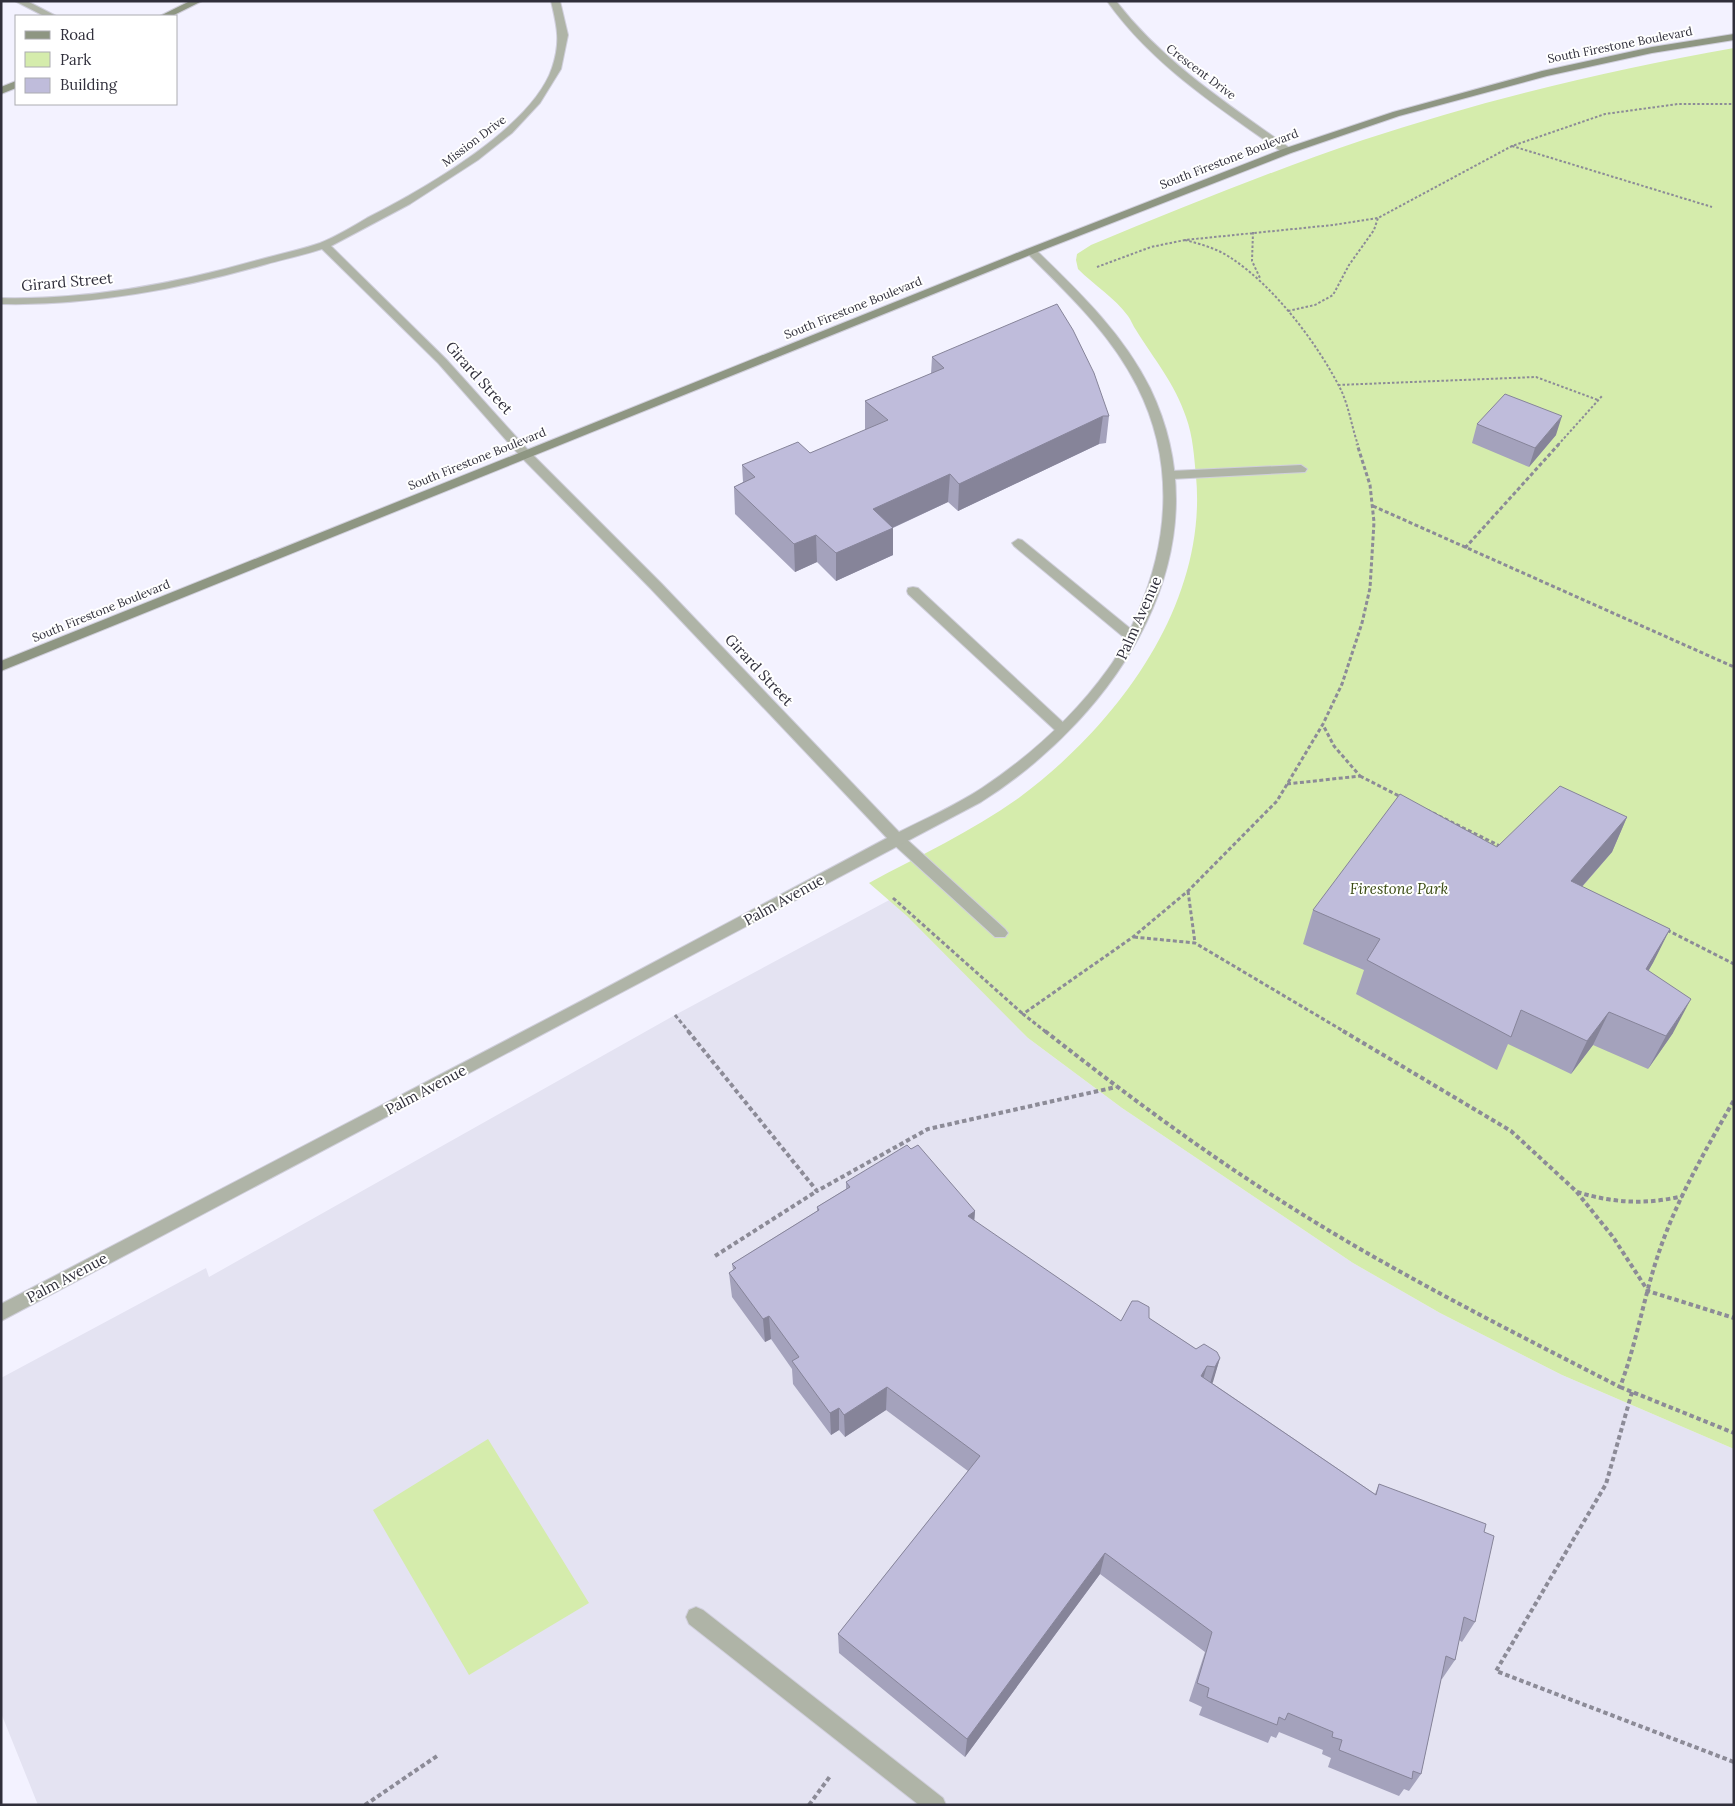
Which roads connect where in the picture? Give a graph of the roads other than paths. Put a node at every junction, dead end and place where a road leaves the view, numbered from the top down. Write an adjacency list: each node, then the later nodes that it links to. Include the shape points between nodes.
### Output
1 (19, 1): 5 (street)
2 (198, 1): 6 (street)
3 (555, 1): 11 (street, Mission Drive, via 562,15 564,39 556,68 538,100 516,126 469,164 424,192)
4 (1111, 1): 10 (street, Crescent Drive, via 1125,22 1167,63)
5 (49, 15)
6 (167, 15)
7 (1734, 37): 10 (street, South Firestone Boulevard, via 1652,50 1545,73 1404,112)
8 (15, 84): 9 (street)
9 (1, 91)
10 (1287, 151): 12 (street, South Firestone Boulevard)
11 (324, 244): 13 (street, Girard Street, via 157,288 72,301); 14 (street, Girard Street, via 442,361)
12 (1031, 251): 14 (street, South Firestone Boulevard); 16 (street, Palm Avenue, via 1096,315 1125,354 1152,403 1162,431)
13 (1, 302)
14 (525, 454): 20 (street, South Firestone Boulevard); 22 (street, Girard Street)
15 (1301, 469): 16 (street)
16 (1171, 475): 19 (street, Palm Avenue, via 1170,520 1160,570)
17 (1018, 543): 19 (street)
18 (913, 591): 21 (street)
19 (1132, 638): 21 (street, Palm Avenue, via 1098,692)
20 (1, 666)
21 (1062, 729): 22 (street, Palm Avenue, via 996,785 962,807)
22 (897, 839): 23 (street, Girard Street); 24 (street, Palm Avenue)
23 (1000, 933)
24 (1, 1313)
25 (696, 1617): 26 (street)
26 (936, 1805)

